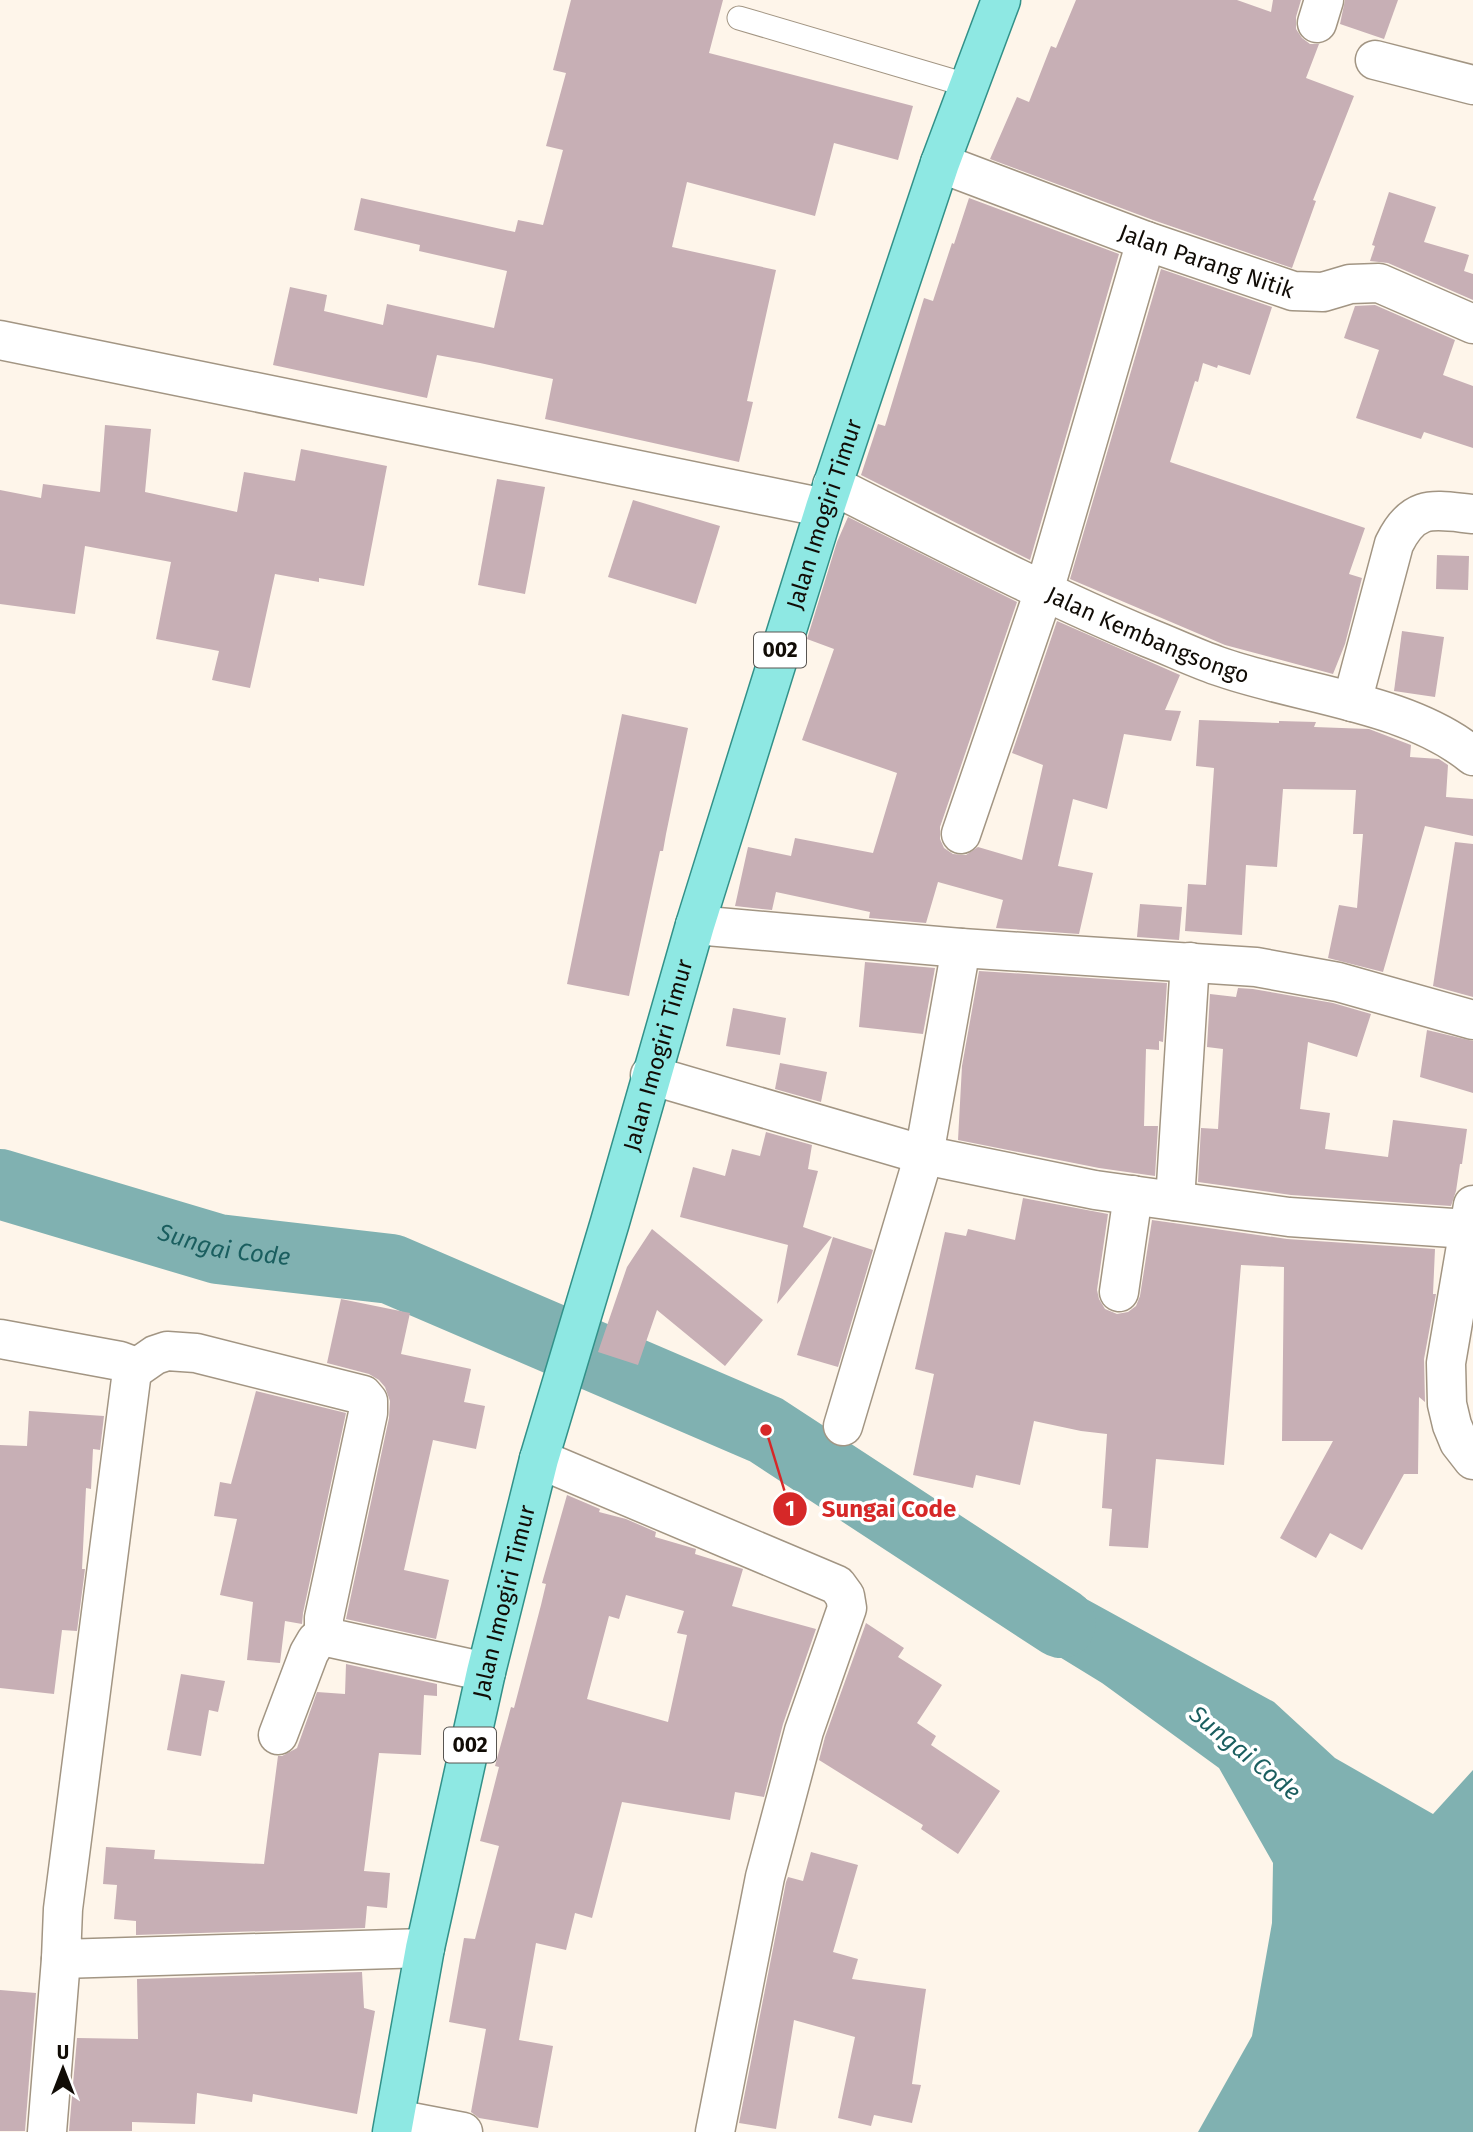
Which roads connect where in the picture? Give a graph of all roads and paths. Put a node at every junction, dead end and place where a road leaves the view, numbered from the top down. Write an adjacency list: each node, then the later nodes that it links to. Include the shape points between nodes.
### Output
1 (1001, 0): 5 (main road, Jalan Imogiri Timur / 002)
2 (739, 18): 5 (lane)
3 (1375, 60): 4 (street)
4 (1473, 85)
5 (970, 86): 6 (main road, Jalan Imogiri Timur / 002)
6 (940, 163): 7 (street, Jalan Parang Nitik); 10 (main road, Jalan Imogiri Timur / 002)
7 (1146, 241): 8 (street, Jalan Parang Nitik, via 1293,291 1323,292 1350,284 1379,283); 12 (street)
8 (1473, 324)
9 (0, 340): 10 (street, Jalan Kembangsongo)
10 (829, 497): 12 (street, Jalan Kembangsongo); 16 (main road, Jalan Imogiri Timur / 002)
11 (1473, 514): 13 (street, via 1427,511 1402,526)
12 (1044, 591): 13 (street, Jalan Kembangsongo, via 1219,667); 15 (street)
13 (1352, 702): 14 (street, Jalan Kembangsongo)
14 (1469, 746)
15 (961, 834)
16 (695, 925): 17 (street); 20 (main road, Jalan Imogiri Timur / 002)
17 (961, 948): 18 (street); 21 (street)
18 (1190, 962): 19 (street, via 1256,967 1338,982); 23 (street)
19 (1473, 1020)
20 (650, 1075): 21 (street); 29 (main road, Jalan Imogiri Timur / 002)
21 (924, 1154): 22 (street); 28 (street)
22 (1133, 1195): 23 (street); 25 (street)
23 (1175, 1201): 24 (street, via 1289,1217)
24 (1470, 1217): 30 (street, via 1446,1363 1452,1425)
25 (1119, 1292)
26 (0, 1339): 27 (street, via 120,1361)
27 (131, 1371): 31 (street, via 167,1351 196,1353 354,1391 368,1401); 35 (street, via 63,1909)
28 (843, 1426)
29 (539, 1459): 32 (main road, Jalan Imogiri Timur / 002); 39 (street, via 837,1585 845,1596 847,1608 804,1731 765,1877)
30 (1473, 1460)
31 (324, 1635): 32 (street); 33 (street, via 309,1653)
32 (486, 1672): 34 (main road, Jalan Imogiri Timur / 002)
33 (278, 1735)
34 (425, 1948): 35 (street); 36 (main road, Jalan Imogiri Timur / 002)
35 (61, 1959): 37 (street)
36 (393, 2125): 38 (street)
37 (47, 2132)
38 (463, 2132)
39 (715, 2132)

